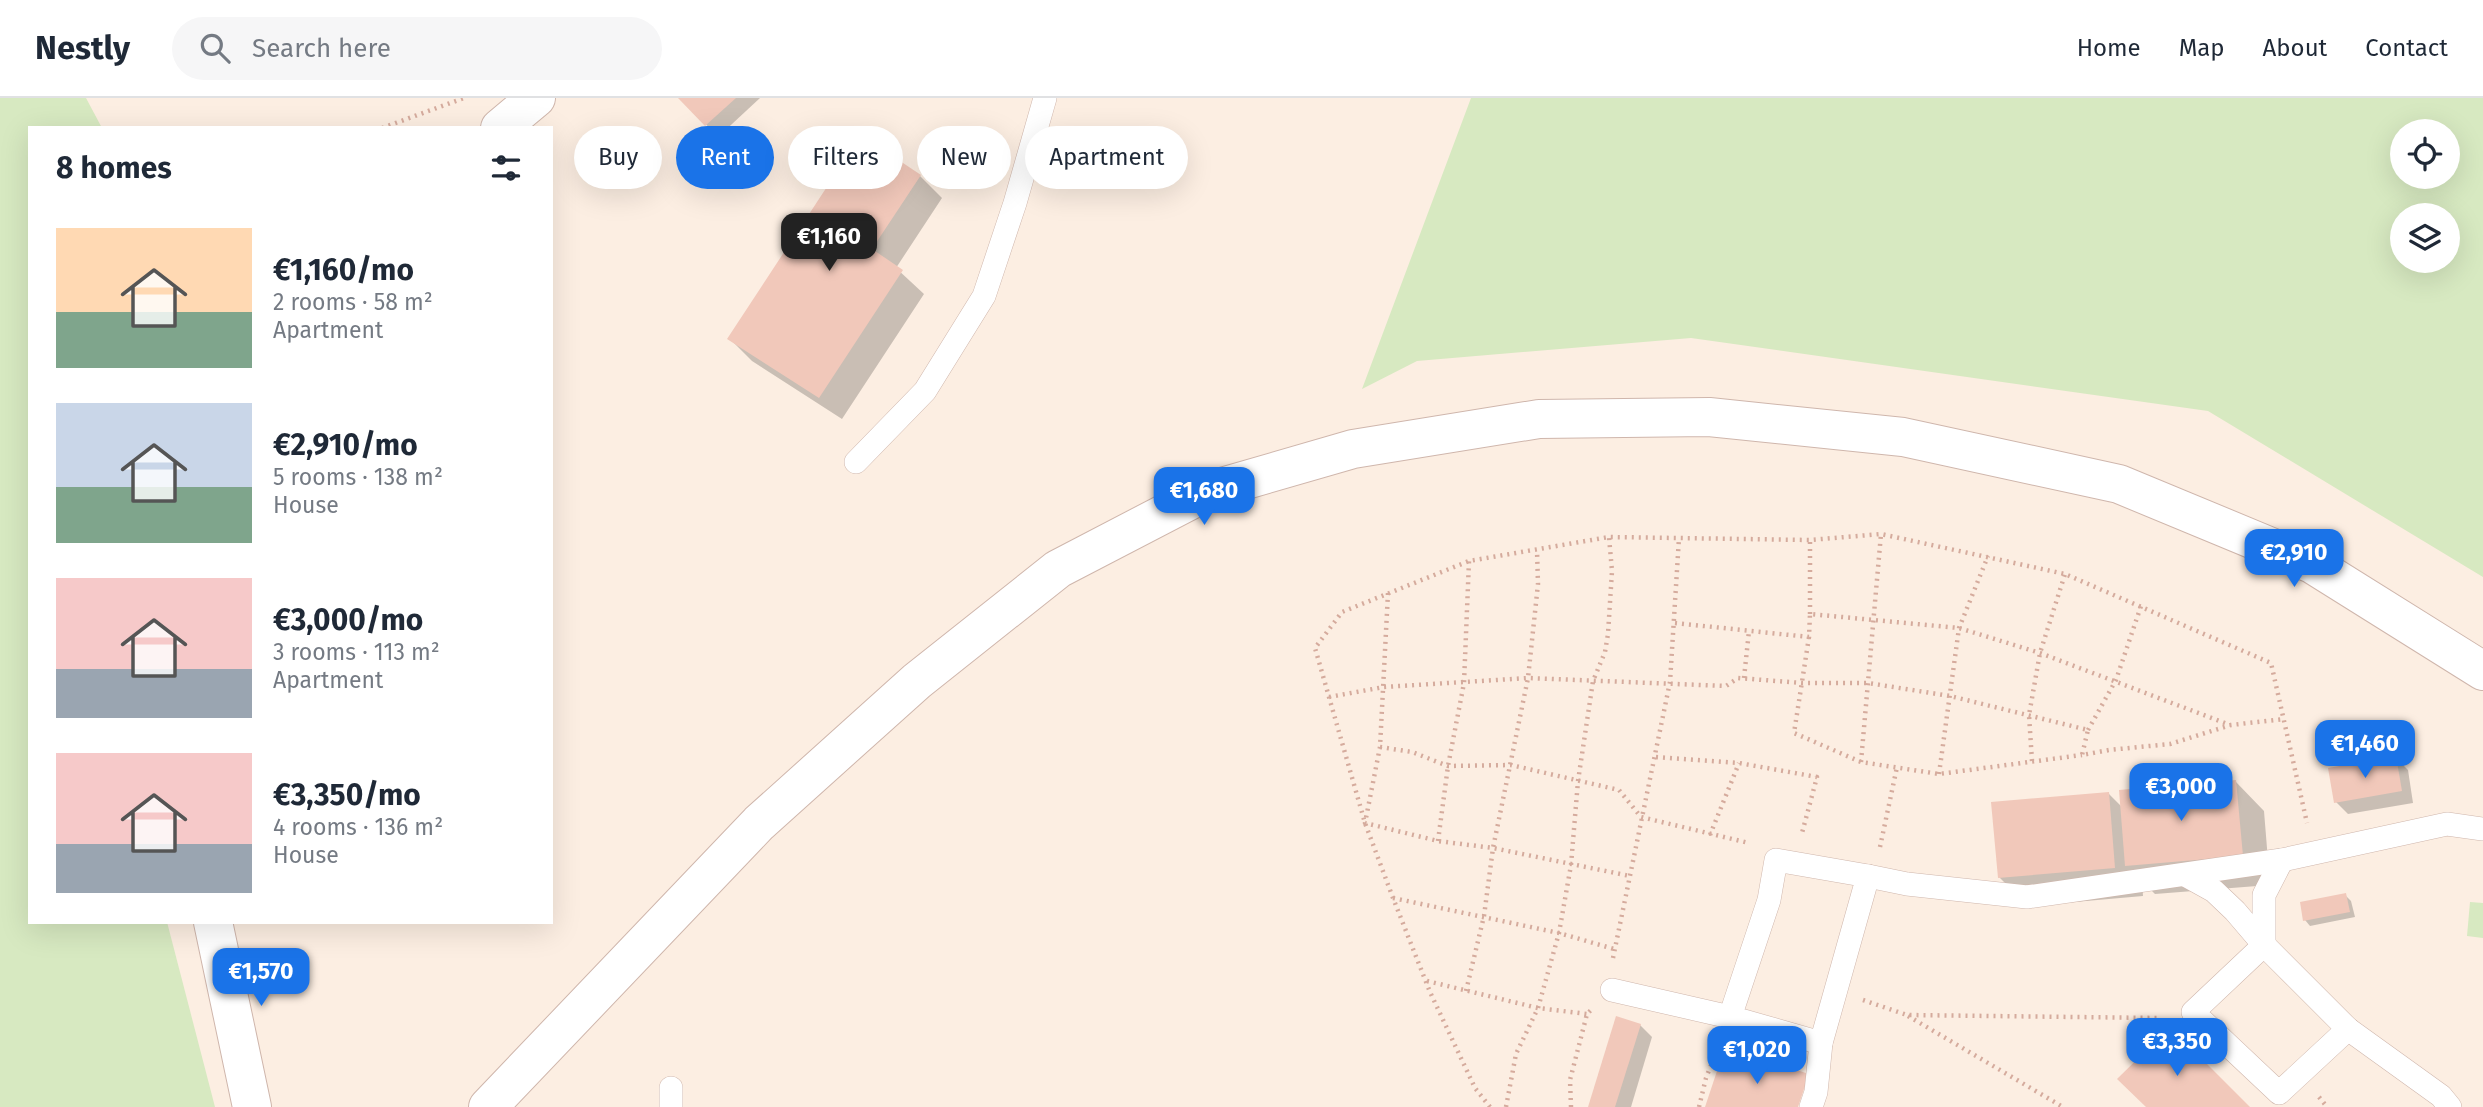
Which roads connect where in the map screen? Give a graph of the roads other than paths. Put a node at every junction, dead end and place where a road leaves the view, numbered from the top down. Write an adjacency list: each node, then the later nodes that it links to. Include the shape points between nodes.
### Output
1 (536, 98): 3 (street)
2 (1045, 98): 4 (lane, via 984,296 925,391)
3 (502, 126)
4 (856, 462)
5 (2483, 671): 17 (street, via 2312,564 2119,484 1902,437 1709,417 1539,419 1353,449 1208,491 1058,569 917,681 759,823)
6 (2483, 829): 7 (lane, via 2447,824)
7 (2282, 860): 9 (lane); 11 (lane, via 2264,895)
8 (1868, 876): 9 (lane, via 2027,897); 13 (lane, via 1776,860 1769,900); 15 (lane)
9 (2187, 876): 11 (lane, via 2214,891)
10 (213, 924): 16 (street)
11 (2264, 945): 14 (lane); 14 (lane, via 2193,1012 2279,1093)
12 (1612, 990): 13 (lane)
13 (1730, 1017): 15 (lane)
14 (2348, 1029): 19 (lane)
15 (1821, 1043): 18 (lane)
16 (252, 1107)
17 (488, 1107)
18 (1811, 1107)
19 (2450, 1107)

